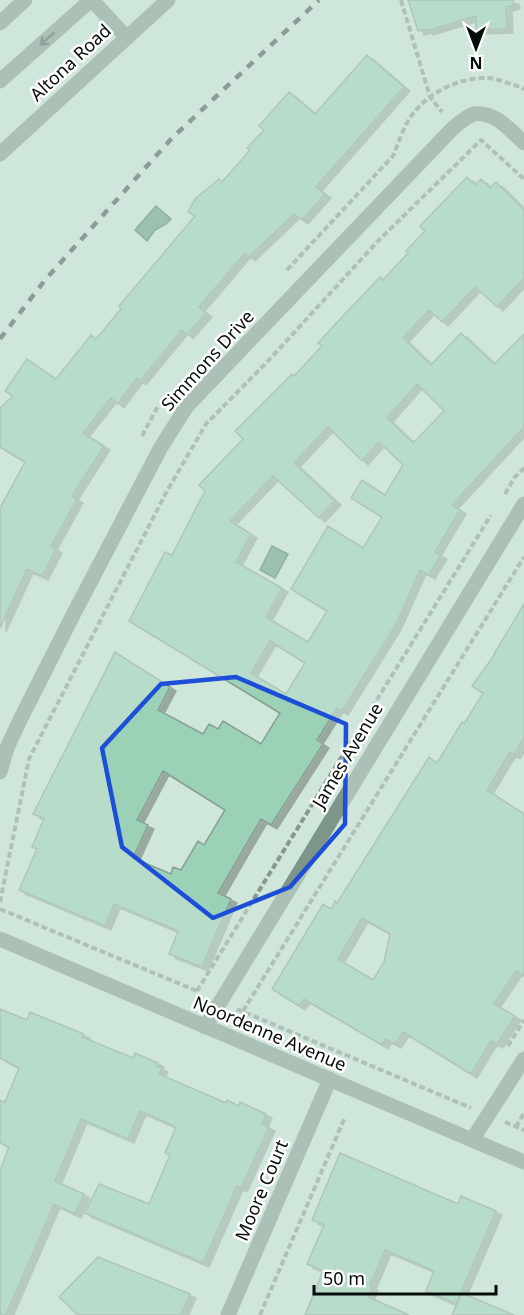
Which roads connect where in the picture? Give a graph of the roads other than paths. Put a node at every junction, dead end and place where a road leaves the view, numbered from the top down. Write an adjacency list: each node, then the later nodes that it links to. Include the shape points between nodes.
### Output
1 (25, 0): 4 (street)
2 (91, 0): 5 (street); 6 (street, one-way to 6)
3 (168, 0): 5 (street, Altona Road)
4 (0, 23)
5 (126, 37): 8 (street, Altona Road)
6 (0, 81)
7 (524, 143): 10 (street, Simmons Drive, via 489,115 472,114 453,128 188,406 176,421 25,710)
8 (0, 154)
9 (524, 504): 12 (street, James Avenue)
10 (0, 772)
11 (0, 939): 12 (street, Noordenne Avenue)
12 (205, 1027): 14 (street, Noordenne Avenue)
13 (524, 1059): 15 (street)
14 (330, 1079): 15 (street, Noordenne Avenue); 17 (street, Moore Court)
15 (472, 1140): 16 (street, Noordenne Avenue)
16 (524, 1162)
17 (228, 1315)

